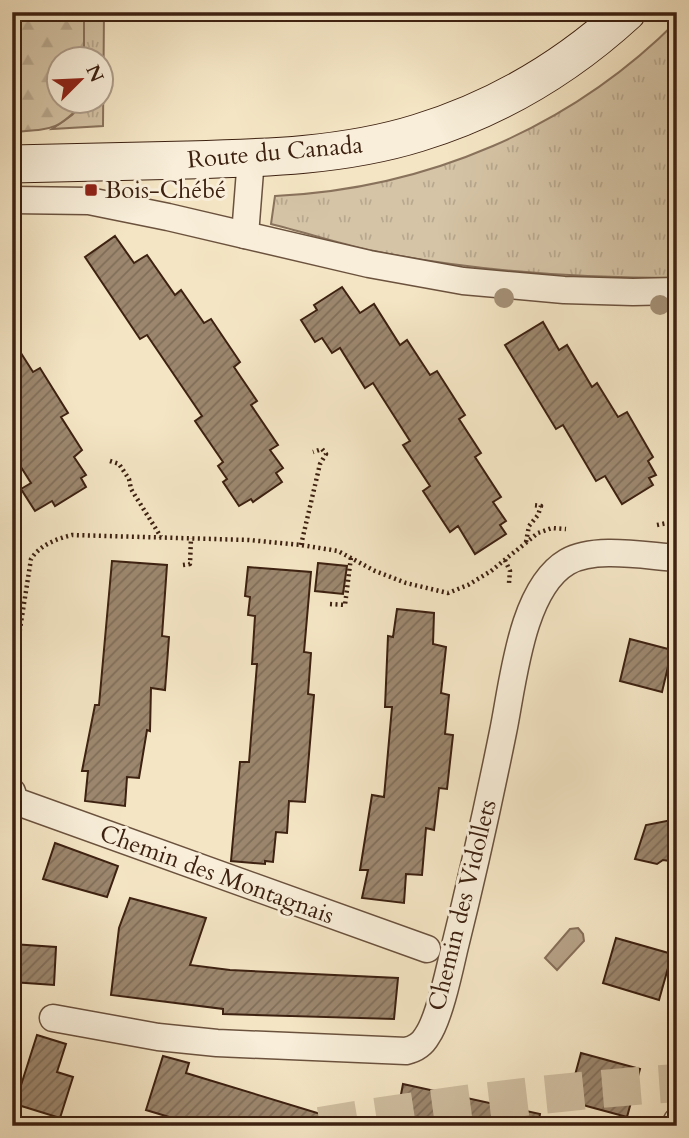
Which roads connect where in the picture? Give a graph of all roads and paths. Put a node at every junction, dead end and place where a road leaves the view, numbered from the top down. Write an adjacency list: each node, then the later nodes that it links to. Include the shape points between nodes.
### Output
1 (627, 12): 2 (street, Route du Canada, via 541,78 448,124 374,144)
2 (251, 158): 3 (street, Route du Canada); 5 (street)
3 (12, 164)
4 (12, 200): 5 (street, via 89,201)
5 (245, 235): 6 (street, via 463,281 633,292)
6 (677, 290)
7 (313, 452): 16 (path, via 322,449 326,454)
8 (110, 461): 13 (path, via 120,464)
9 (533, 505): 15 (path, via 541,506 528,526)
10 (677, 521): 11 (path)
11 (650, 526)
12 (568, 529): 15 (path, via 545,530)
13 (162, 537): 14 (path); 21 (path, via 72,535 35,552)
14 (191, 538): 16 (path); 19 (path, via 190,564)
15 (525, 543): 17 (path, via 479,578 448,593 406,583)
16 (301, 545): 17 (path)
17 (351, 557): 20 (path, via 345,605)
18 (677, 558): 24 (street, Chemin des Vidollets, via 586,555 565,563 538,596 522,642 478,855 445,986 429,1034 415,1049 217,1043)
19 (183, 565)
20 (330, 604)
21 (12, 680)
22 (12, 792): 23 (street, Chemin des Montagnais, via 15,801)
23 (427, 949)
24 (53, 1018)

